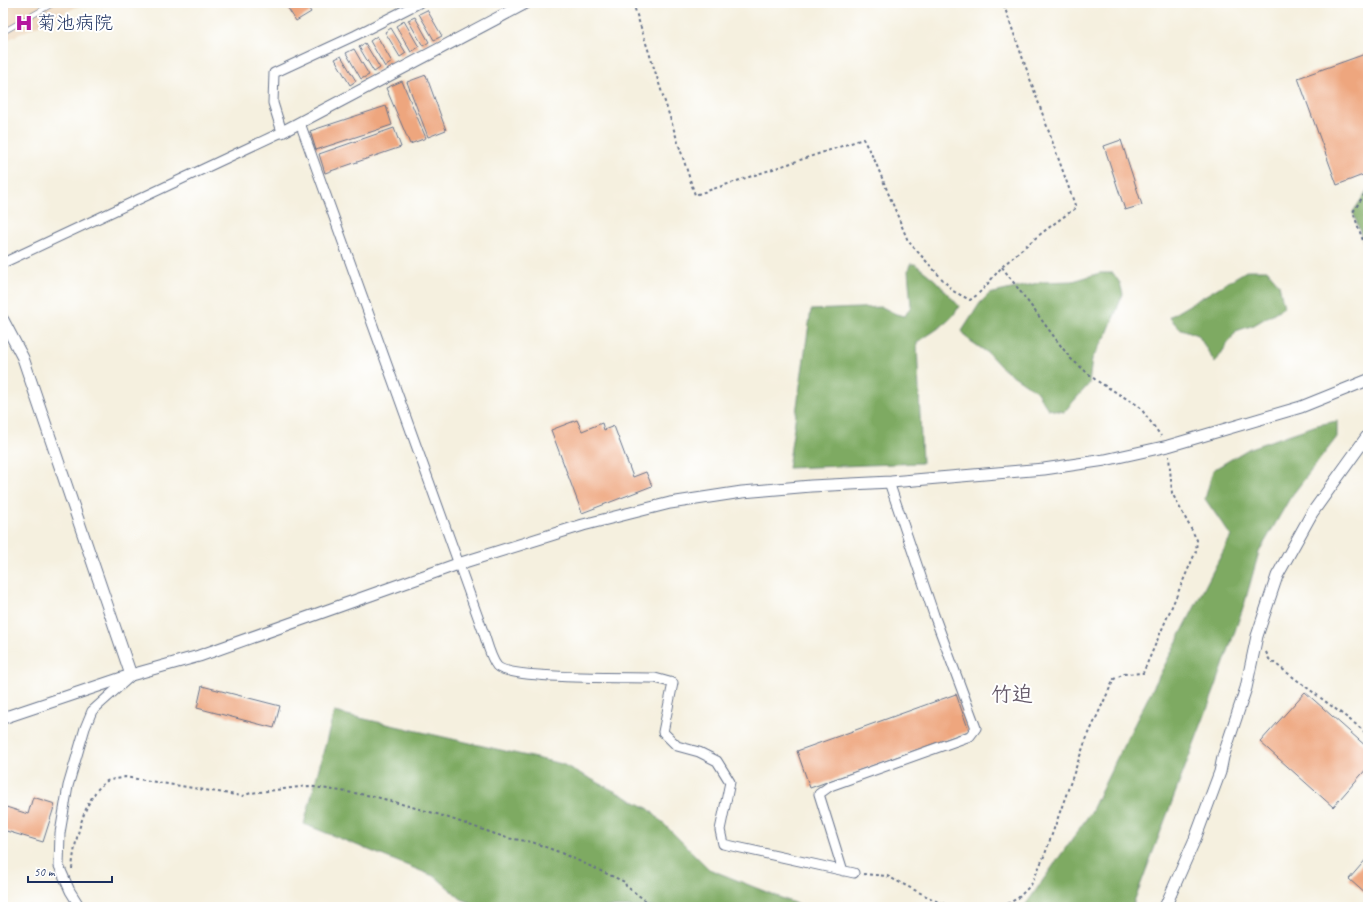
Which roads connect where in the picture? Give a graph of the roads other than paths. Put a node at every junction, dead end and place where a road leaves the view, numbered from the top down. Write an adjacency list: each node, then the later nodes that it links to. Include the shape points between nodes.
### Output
1 (54, 3): 4 (lane)
2 (419, 3): 6 (street, via 274,73 273,103)
3 (526, 3): 5 (street)
4 (3, 32)
5 (300, 123): 6 (street); 12 (street)
6 (282, 132): 7 (street)
7 (3, 263)
8 (3, 320): 13 (street, via 23,358)
9 (1368, 380): 11 (street, via 1301,407 1168,446 1104,460 1044,469)
10 (1368, 434): 18 (street, via 1312,514 1277,576 1257,636 1246,688 1220,772 1195,839)
11 (889, 482): 12 (street, via 742,492 670,503 583,525); 15 (street, via 976,728 970,736 830,786 819,794)
12 (458, 564): 13 (street, via 199,656); 15 (street, via 497,666 505,671 527,675 655,678 673,683 663,732 677,746 699,752 717,761 730,782 720,830 723,844)
13 (131, 675): 14 (street); 17 (street, via 92,711 68,786 60,833 59,866)
14 (3, 718)
15 (844, 871): 16 (street)
16 (854, 874)
17 (80, 907)
18 (1165, 907)

